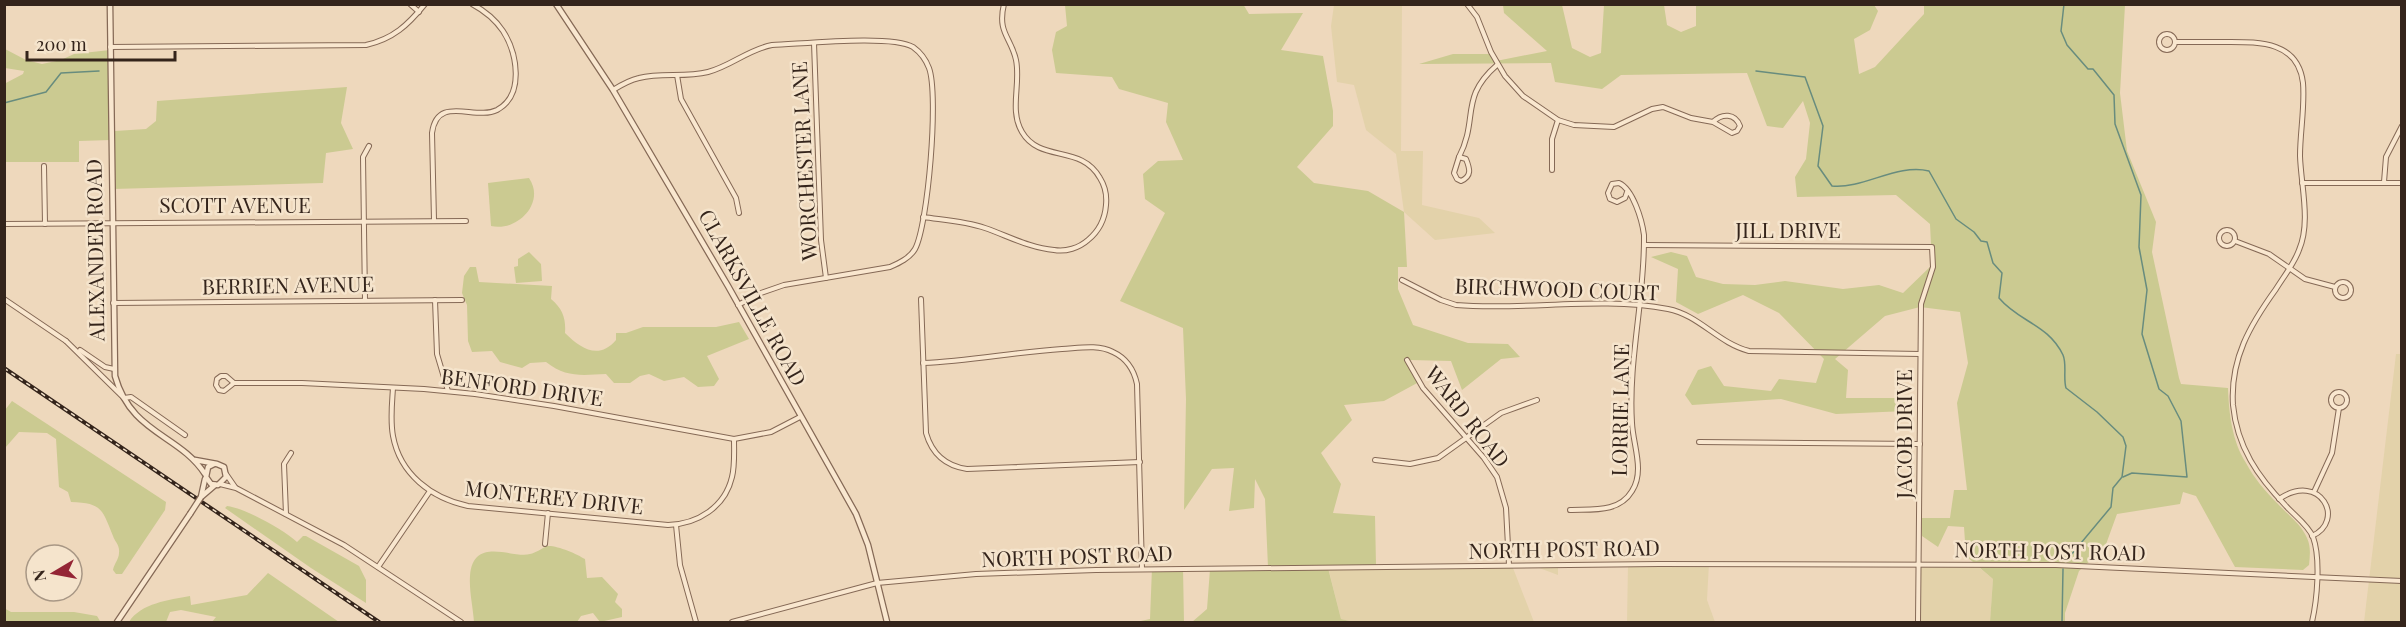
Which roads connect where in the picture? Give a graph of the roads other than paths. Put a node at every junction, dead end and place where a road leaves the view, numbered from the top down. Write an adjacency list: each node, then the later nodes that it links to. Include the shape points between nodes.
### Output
1 (110, 4): 11 (street, ALEXANDER ROAD)
2 (410, 4): 8 (street)
3 (425, 4): 8 (street)
4 (472, 4): 29 (street, via 489,15 507,39 515,66 514,85 507,102 498,110 479,114 450,111 437,119 432,133)
5 (556, 4): 14 (street, CLARKSVILLE ROAD)
6 (1004, 4): 27 (street, via 1002,26 1016,61 1016,116 1020,130 1036,146 1076,157 1094,170 1105,192 1102,222 1083,244 1054,250 974,225)
7 (1467, 4): 12 (street, via 1479,21)
8 (419, 12): 11 (street, via 394,35 356,46)
9 (2175, 42): 9 (street, via 2167,34 2160,40 2165,49); 23 (street, via 2265,43 2292,58 2303,87)
10 (814, 43): 13 (street, via 763,47 716,69 697,75); 27 (street, via 897,41 911,46 926,61 933,90 933,126); 38 (street, WORCHESTER LANE, via 821,240)
11 (110, 47): 31 (street, ALEXANDER ROAD)
12 (1497, 65): 15 (street, via 1523,96); 19 (street, via 1476,89)
13 (677, 75): 14 (street, via 639,77); 26 (street, via 681,99 736,198)
14 (613, 90): 47 (street, CLARKSVILLE ROAD)
15 (1558, 120): 16 (street, via 1614,127 1664,107); 21 (street, via 1552,139)
16 (1713, 122): 16 (street, via 1727,115 1739,122 1739,129 1732,134)
17 (2402, 126): 22 (street, via 2386,157)
18 (369, 146): 28 (street, via 363,157)
19 (1459, 157): 19 (street, via 1454,173 1461,181 1470,172 1466,159)
20 (44, 166): 33 (street)
21 (1552, 170)
22 (2384, 182): 23 (street); 24 (street)
23 (2302, 183): 37 (street, via 2304,234)
24 (2402, 183)
25 (1627, 192): 25 (street, via 1619,183 1608,189 1610,199 1617,202); 35 (street, LORRIE LANE, via 1639,214)
26 (738, 213)
27 (923, 217): 38 (street, via 914,251 904,260 890,267)
28 (364, 220): 29 (street, SCOTT AVENUE); 31 (street, SCOTT AVENUE); 43 (street)
29 (434, 220): 30 (street, SCOTT AVENUE)
30 (466, 221)
31 (112, 222): 33 (street, SCOTT AVENUE); 46 (street, ALEXANDER ROAD)
32 (4, 224): 33 (street, SCOTT AVENUE)
33 (45, 224)
34 (2235, 241): 34 (street, via 2230,231 2219,237 2227,247); 37 (street, via 2268,254)
35 (1644, 245): 36 (street, JILL DRIVE); 48 (street, LORRIE LANE)
36 (1932, 247): 50 (street, JACOB DRIVE, via 1933,267 1921,304)
37 (2289, 269): 40 (street, via 2305,279); 78 (street, via 2248,329 2238,354 2233,391 2237,428 2245,452)
38 (826, 278): 47 (street, via 772,288)
39 (1402, 280): 48 (street, BIRCHWOOD COURT, via 1456,305)
40 (2335, 287): 40 (street, via 2341,298 2350,293 2349,285 2339,283)
41 (4, 299): 49 (street)
42 (921, 299): 52 (street)
43 (365, 300): 44 (street, BERRIEN AVENUE); 46 (street, BERRIEN AVENUE)
44 (435, 300): 45 (street, BERRIEN AVENUE); 56 (street, via 437,354)
45 (462, 300)
46 (113, 303): 53 (street, ALEXANDER ROAD)
47 (738, 304): 60 (street, CLARKSVILLE ROAD)
48 (1639, 305): 50 (street, BIRCHWOOD COURT, via 1689,316 1730,344 1749,351); 79 (street, LORRIE LANE, via 1631,406 1636,484 1617,505)
49 (66, 341): 53 (street); 57 (street)
50 (1920, 354): 65 (street, JACOB DRIVE)
51 (1407, 360): 63 (street, WARD ROAD, via 1423,388)
52 (923, 363): 69 (street, via 928,441 953,466 967,469); 69 (street, via 1020,351 1098,348 1113,352 1129,365 1136,378)
53 (114, 369): 57 (street, ALEXANDER ROAD)
54 (234, 383): 54 (street, via 224,376 216,383 222,391); 55 (street, BENFORD DRIVE)
55 (393, 388): 56 (street, BENFORD DRIVE); 75 (street, MONTEREY DRIVE, via 396,447 408,471)
56 (448, 391): 62 (street, BENFORD DRIVE)
57 (124, 398): 61 (street, via 131,397); 67 (street, ALEXANDER ROAD, via 147,426)
58 (1537, 400): 63 (street, via 1501,413)
59 (2339, 408): 59 (street, via 2347,400 2338,392 2331,401); 76 (street, via 2332,453)
60 (800, 417): 62 (street, BENFORD DRIVE, via 771,432); 91 (street, CLARKSVILLE ROAD, via 862,528)
61 (185, 435)
62 (734, 439): 82 (street, MONTEREY DRIVE, via 733,469 725,495 708,513)
63 (1467, 439): 68 (street, via 1429,461 1410,464); 86 (street, WARD ROAD, via 1491,467 1501,487)
64 (1700, 442): 65 (street)
65 (1920, 444): 85 (street, JACOB DRIVE)
66 (291, 453): 81 (street, via 284,466)
67 (195, 460): 70 (street, ALEXANDER ROAD); 72 (street, ALEXANDER ROAD)
68 (1375, 460)
69 (1140, 462): 88 (street)
70 (214, 464): 71 (street, via 221,465); 72 (street, via 208,467)
71 (226, 474): 73 (street); 74 (street)
72 (206, 475): 73 (street, via 209,482); 77 (street)
73 (218, 484): 74 (street); 77 (street)
74 (236, 488): 81 (street)
75 (430, 491): 80 (street, MONTEREY DRIVE, via 468,506); 87 (street)
76 (2314, 492): 78 (street, via 2298,489); 83 (street, via 2323,500 2328,515 2323,530)
77 (201, 496): 92 (street, bridge)
78 (2279, 499): 83 (street)
79 (1570, 510)
80 (548, 513): 82 (street, MONTEREY DRIVE); 84 (street)
81 (286, 514): 87 (street)
82 (676, 525): 94 (street, via 680,565)
83 (2312, 536): 89 (street)
84 (545, 544)
85 (1919, 564): 86 (street, NORTH POST ROAD); 89 (street, NORTH POST ROAD, via 2108,567); 97 (street, JACOB DRIVE)
86 (1509, 565): 88 (street, NORTH POST ROAD)
87 (378, 567): 93 (street)
88 (1142, 569): 91 (street, NORTH POST ROAD, via 976,574)
89 (2317, 577): 90 (street, NORTH POST ROAD); 98 (street)
90 (2402, 581)
91 (877, 583): 95 (street, NORTH POST ROAD); 96 (street, CLARKSVILLE ROAD)
92 (117, 622)
93 (461, 622)
94 (696, 622)
95 (732, 622)
96 (887, 622)
97 (1918, 622)
98 (2312, 622)

